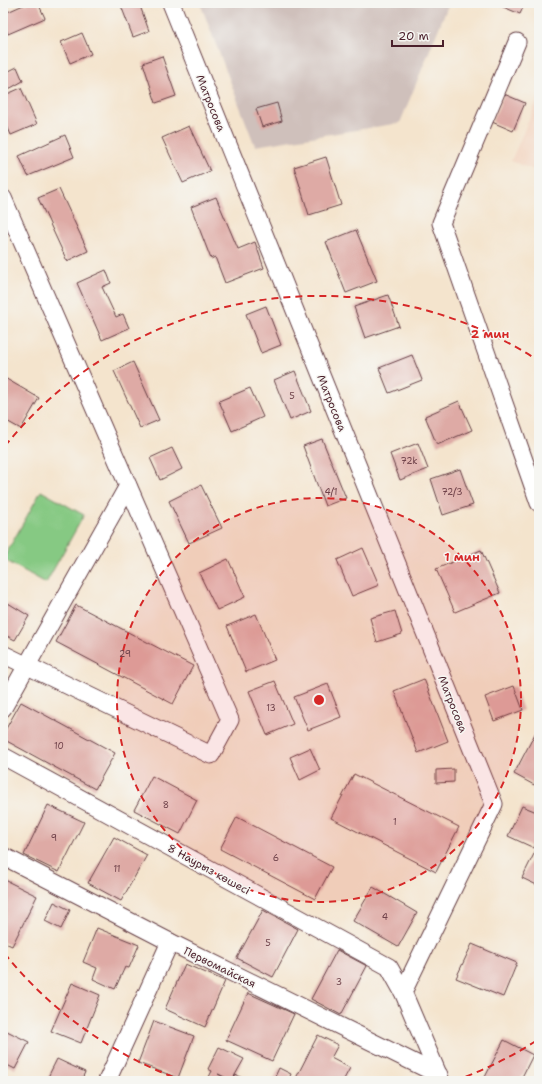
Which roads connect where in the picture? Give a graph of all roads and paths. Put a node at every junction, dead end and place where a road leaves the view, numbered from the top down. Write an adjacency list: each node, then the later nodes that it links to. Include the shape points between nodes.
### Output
1 (171, 3): 12 (street, Матросова, via 494,804)
2 (517, 42): 5 (street, via 441,224)
3 (3, 198): 4 (street)
4 (128, 486): 7 (street); 7 (street, via 230,720 211,755)
5 (539, 503)
6 (3, 654): 7 (street)
7 (27, 665): 8 (street)
8 (3, 708)
9 (3, 756): 12 (street, 8 Наурыз көшесі, via 389,967)
10 (3, 856): 11 (street, Первомайская)
11 (170, 942): 13 (street, Первомайская); 14 (street)
12 (403, 992): 13 (street, 8 Наурыз көшесі)
13 (440, 1078)
14 (107, 1081)

